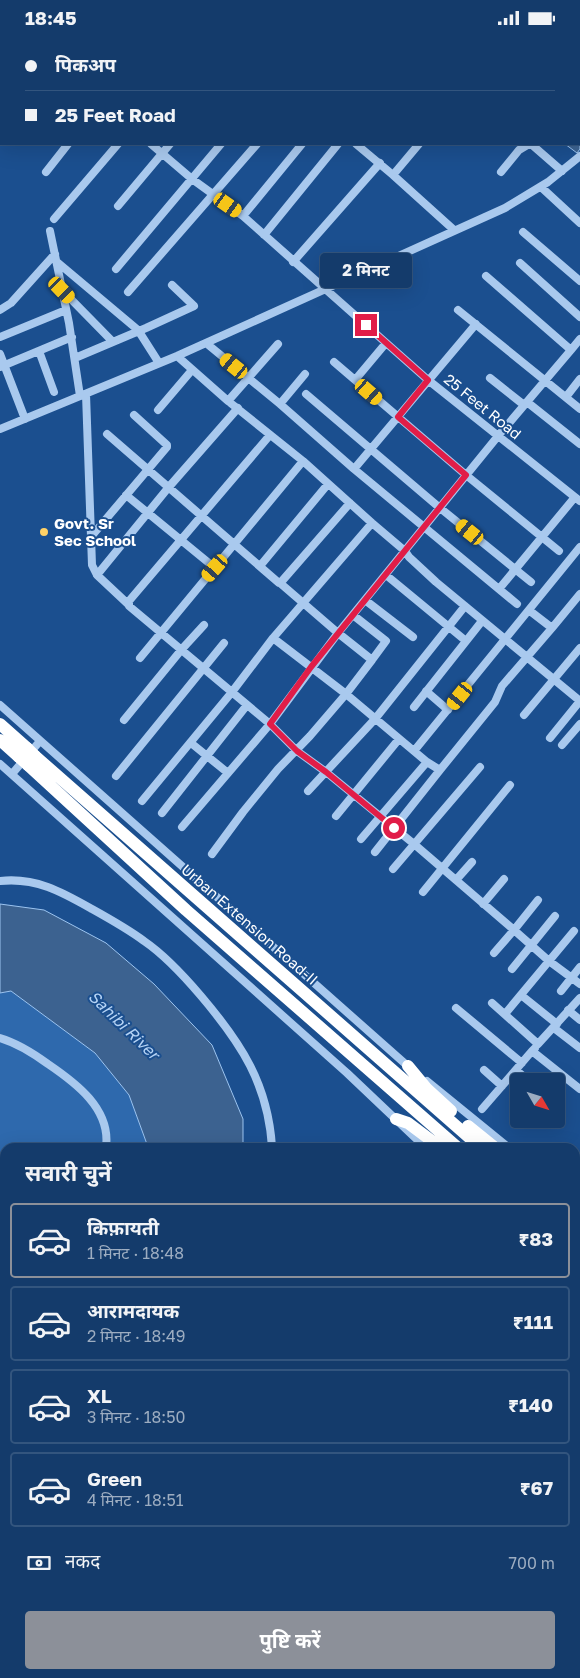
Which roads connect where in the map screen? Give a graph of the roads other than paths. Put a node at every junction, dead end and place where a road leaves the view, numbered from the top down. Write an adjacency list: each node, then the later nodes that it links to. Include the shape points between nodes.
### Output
1 (67, 145): 18 (street)
2 (117, 145): 25 (street)
3 (152, 145): 13 (street, 25 Feet Road)
4 (169, 145): 13 (street)
5 (220, 145): 20 (street)
6 (256, 145): 22 (street)
7 (301, 145): 24 (street)
8 (337, 145): 30 (street)
9 (360, 145): 15 (street)
10 (418, 145): 19 (street)
11 (528, 145): 16 (street, via 519,150)
12 (531, 145): 17 (street)
13 (162, 153): 20 (street, 25 Feet Road); 23 (street)
14 (580, 156): 17 (street)
15 (380, 163): 19 (street); 33 (street)
16 (501, 171)
17 (562, 171): 21 (street)
18 (46, 172)
19 (393, 175): 27 (street)
20 (192, 179): 22 (street, 25 Feet Road); 35 (street)
21 (541, 187): 26 (street); 27 (street, via 505,208)
22 (214, 195): 24 (street, 25 Feet Road); 41 (street)
23 (118, 206)
24 (243, 216): 30 (street, 25 Feet Road)
25 (54, 219)
26 (580, 223)
27 (454, 230): 39 (street)
28 (50, 231): 31 (street)
29 (523, 232): 37 (street)
30 (264, 235): 33 (street, 25 Feet Road)
31 (55, 254): 32 (street); 42 (street, via 11,303)
32 (57, 262): 40 (street); 47 (street)
33 (293, 262): 39 (street, 25 Feet Road)
34 (520, 263): 45 (street)
35 (116, 269)
36 (486, 276): 55 (street)
37 (578, 276)
38 (172, 285): 47 (street, via 194,306)
39 (326, 289): 52 (street); 54 (street, 25 Feet Road)
40 (62, 290): 43 (street); 50 (street)
41 (128, 292)
42 (0, 309)
43 (66, 310): 48 (street); 49 (street)
44 (458, 310): 46 (street)
45 (580, 317)
46 (476, 324): 68 (street); 69 (street)
47 (138, 331): 50 (street); 61 (street)
48 (0, 337)
49 (72, 337): 56 (street); 59 (street)
50 (112, 341): 59 (street)
51 (579, 341): 55 (street)
52 (206, 343): 58 (street); 66 (street)
53 (278, 343): 66 (street)
54 (386, 343): 67 (street); 68 (street, 25 Feet Road)
55 (571, 350): 69 (street)
56 (39, 351): 62 (street); 71 (street)
57 (0, 354): 62 (street)
58 (177, 356): 61 (street); 63 (street)
59 (75, 358): 73 (street)
60 (334, 362): 67 (street)
61 (159, 363): 73 (street)
62 (2, 366): 83 (street)
63 (192, 370): 75 (street); 80 (street)
64 (305, 374): 77 (street)
65 (490, 377): 76 (street)
66 (248, 378): 75 (street); 77 (street)
67 (355, 379): 82 (street)
68 (428, 380): 82 (street); 87 (street, 25 Feet Road)
69 (545, 380): 74 (street); 76 (street)
70 (578, 385): 74 (street)
71 (54, 392)
72 (306, 394): 89 (street)
73 (83, 395): 83 (street); 105 (street)
74 (566, 397): 79 (street)
75 (228, 401): 78 (street)
76 (526, 403): 87 (street); 88 (street)
77 (280, 404): 92 (street)
78 (238, 408): 86 (street); 95 (street)
79 (580, 409)
80 (158, 410)
81 (134, 415): 91 (street, via 168,446)
82 (398, 417): 89 (street); 93 (street)
83 (25, 419): 84 (street)
84 (0, 429)
85 (107, 434): 91 (street)
86 (270, 435): 90 (street); 101 (street)
87 (498, 436): 93 (street); 97 (street, 25 Feet Road)
88 (580, 445)
89 (371, 450): 92 (street); 99 (street)
90 (303, 461): 94 (street); 107 (street)
91 (148, 469): 95 (street); 96 (street)
92 (354, 469): 103 (street)
93 (466, 475): 99 (street); 104 (street)
94 (328, 484): 98 (street); 111 (street)
95 (168, 488): 100 (street); 101 (street)
96 (126, 495): 100 (street); 105 (street)
97 (577, 499): 104 (street)
98 (350, 503): 102 (street); 117 (street)
99 (440, 508): 103 (street); 113 (street)
100 (148, 513): 106 (street); 114 (street)
101 (202, 516): 106 (street); 107 (street)
102 (372, 523): 109 (street); 121 (street)
103 (424, 527): 109 (street); 118 (street)
104 (541, 536): 110 (street); 113 (street)
105 (90, 538): 114 (street, via 92,565)
106 (181, 541): 112 (street); 123 (street)
107 (235, 545): 111 (street); 112 (street)
108 (580, 547): 125 (street)
109 (405, 551): 115 (street); 124 (street)
110 (559, 551)
111 (260, 566): 117 (street)
112 (215, 568): 131 (street)
113 (515, 569): 116 (street); 118 (street)
114 (97, 575): 123 (street)
115 (386, 575): 120 (street); 129 (street)
116 (531, 582)
117 (280, 583): 121 (street)
118 (499, 589): 122 (street)
119 (580, 594): 130 (street)
120 (365, 600): 126 (street); 133 (street)
121 (304, 604): 132 (street); 134 (street)
122 (517, 604)
123 (128, 605): 131 (street)
124 (465, 606): 127 (street); 129 (street)
125 (530, 611): 130 (street); 135 (street)
126 (353, 615): 132 (street); 142 (street, via 386,641)
127 (482, 621): 135 (street); 136 (street)
128 (204, 625): 139 (street)
129 (449, 626): 136 (street); 155 (street)
130 (552, 628): 141 (street)
131 (161, 631): 139 (street); 140 (street)
132 (338, 633): 142 (street); 143 (street)
133 (413, 637)
134 (273, 638): 143 (street); 147 (street)
135 (506, 640): 141 (street); 153 (street)
136 (466, 641): 146 (street)
137 (224, 643): 144 (street)
138 (580, 648): 145 (street)
139 (182, 649): 144 (street); 156 (street)
140 (140, 657)
141 (527, 658): 145 (street); 173 (street, via 502,686 495,702)
142 (372, 660): 148 (street)
143 (311, 667): 148 (street); 157 (street)
144 (204, 668): 147 (street); 177 (street)
145 (553, 680): 149 (street); 154 (street)
146 (426, 691): 152 (street); 153 (street)
147 (232, 692): 151 (street); 164 (street)
148 (346, 694): 155 (street); 166 (street)
149 (580, 701): 160 (street)
150 (0, 705): 163 (street)
151 (247, 705): 157 (street); 169 (street)
152 (414, 707)
153 (448, 710): 167 (street)
154 (524, 715)
155 (375, 719): 161 (street); 174 (street)
156 (124, 720)
157 (270, 724): 166 (street); 175 (street)
158 (580, 724): 165 (street)
159 (1, 725): 168 (highway, Urban Extension Road-II)
160 (550, 738)
161 (400, 739): 167 (street); 180 (street)
162 (0, 740): 168 (highway, Urban Extension Road-II)
163 (40, 741): 176 (street); 223 (street)
164 (191, 743): 169 (street); 181 (street)
165 (562, 745)
166 (297, 751): 174 (street); 190 (street, via 248,805)
167 (414, 751): 170 (street)
168 (27, 756): 235 (highway, Urban Extension Road-II, via 186,910); 236 (highway, Urban Extension Road-II)
169 (207, 756): 175 (street); 182 (street)
170 (427, 762): 173 (street); 184 (street)
171 (0, 764): 176 (street)
172 (480, 767): 188 (street)
173 (440, 770): 186 (street)
174 (326, 772): 179 (street); 180 (street)
175 (228, 773): 185 (street)
176 (12, 774): 230 (street)
177 (116, 776)
178 (510, 785): 193 (street)
179 (308, 791)
180 (353, 795): 183 (street); 184 (street)
181 (142, 801)
182 (162, 813)
183 (336, 816)
184 (380, 817): 186 (street); 187 (street)
185 (182, 827)
186 (394, 828): 188 (street); 189 (street)
187 (361, 839)
188 (414, 844): 192 (street); 193 (street)
189 (375, 852)
190 (212, 854)
191 (472, 862): 195 (street)
192 (393, 869)
193 (442, 869): 195 (street); 197 (street)
194 (504, 879): 199 (street)
195 (456, 880): 199 (street)
196 (0, 881): 232 (street, via 27,881 54,888 114,921 166,958 217,1014 242,1048 256,1076 267,1111)
197 (423, 892)
198 (538, 900): 201 (street)
199 (483, 904): 201 (street)
200 (556, 916): 203 (street)
201 (514, 930): 203 (street); 204 (street)
202 (574, 931): 205 (street)
203 (531, 945): 205 (street); 207 (street)
204 (494, 953)
205 (549, 961): 208 (street); 211 (street)
206 (580, 967): 208 (street)
207 (512, 969)
208 (572, 978): 209 (street); 210 (street)
209 (580, 984)
210 (561, 991)
211 (521, 995): 216 (street); 218 (street)
212 (580, 997): 215 (street)
213 (492, 1003): 216 (street)
214 (456, 1008): 222 (street)
215 (568, 1010): 217 (street); 218 (street)
216 (505, 1014): 220 (street)
217 (580, 1020)
218 (556, 1026): 220 (street); 221 (street)
219 (0, 1038): 231 (street, via 40,1058 85,1093 104,1121)
220 (535, 1047): 222 (street); 228 (street)
221 (580, 1048)
222 (522, 1063): 225 (street)
223 (408, 1066): 237 (highway, via 447,1108); 238 (street)
224 (484, 1070): 227 (street)
225 (516, 1070): 226 (street); 227 (street)
226 (520, 1073)
227 (502, 1086): 229 (street)
228 (580, 1089)
229 (482, 1109)
230 (396, 1119): 233 (street); 234 (highway, via 408,1123)
231 (106, 1143)
232 (271, 1143)
233 (421, 1143)
234 (435, 1143)
235 (452, 1143)
236 (475, 1143)
237 (489, 1143)
238 (503, 1143)

